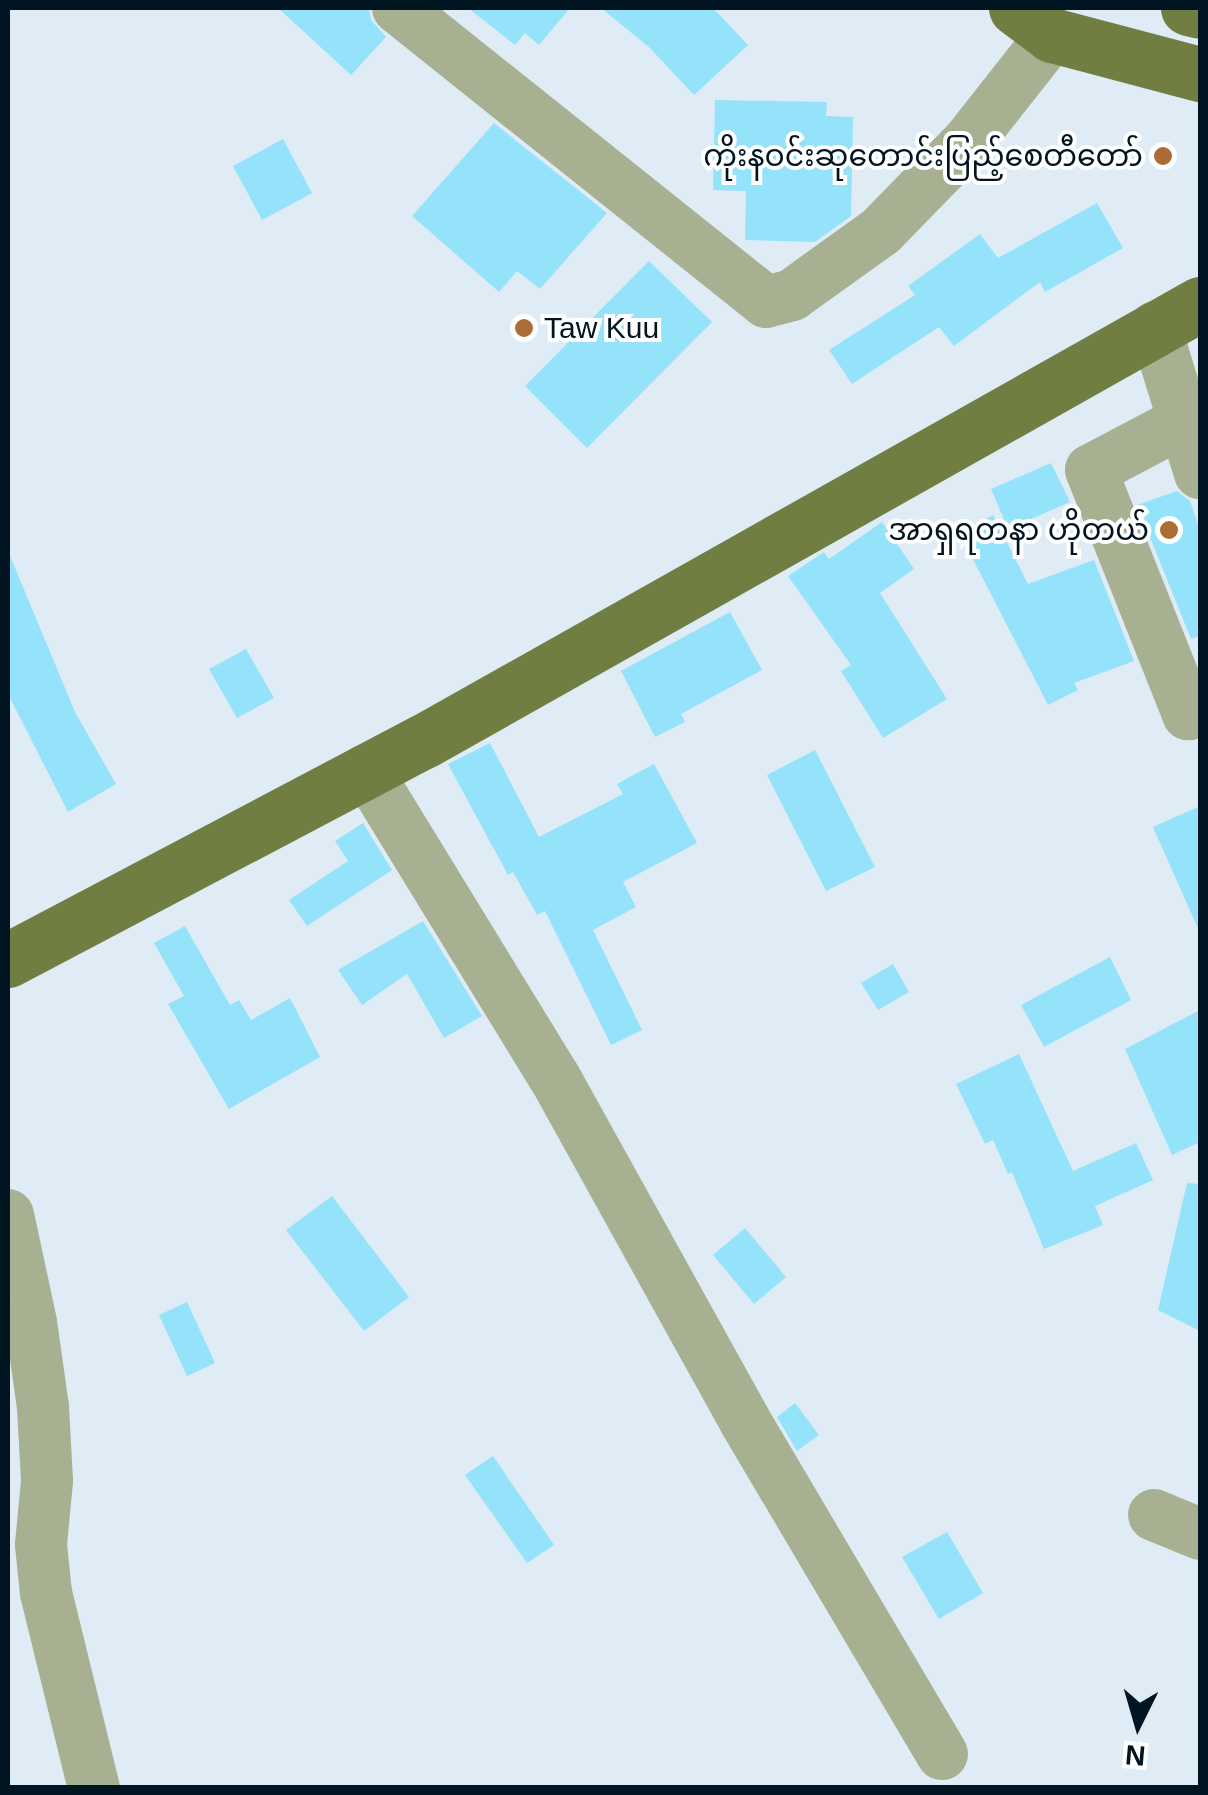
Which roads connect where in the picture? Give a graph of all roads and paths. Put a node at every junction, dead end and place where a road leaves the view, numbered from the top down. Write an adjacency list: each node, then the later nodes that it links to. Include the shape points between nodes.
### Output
1 (398, 8): 4 (street, via 766,302 792,295 882,230 967,144)
2 (1188, 8): 3 (main road)
3 (1200, 10)
4 (1034, 21): 5 (main road)
5 (1200, 74)
6 (1178, 316): 7 (street); 10 (main road)
7 (1184, 421): 8 (street); 9 (street, via 1091,470 1188,714)
8 (1200, 473)
9 (1200, 710)
10 (366, 770): 11 (main road); 13 (street, via 555,1078 744,1421)
11 (8, 960)
12 (8, 1215): 14 (street, via 43,1407 46,1593)
13 (942, 1754)
14 (94, 1788)

